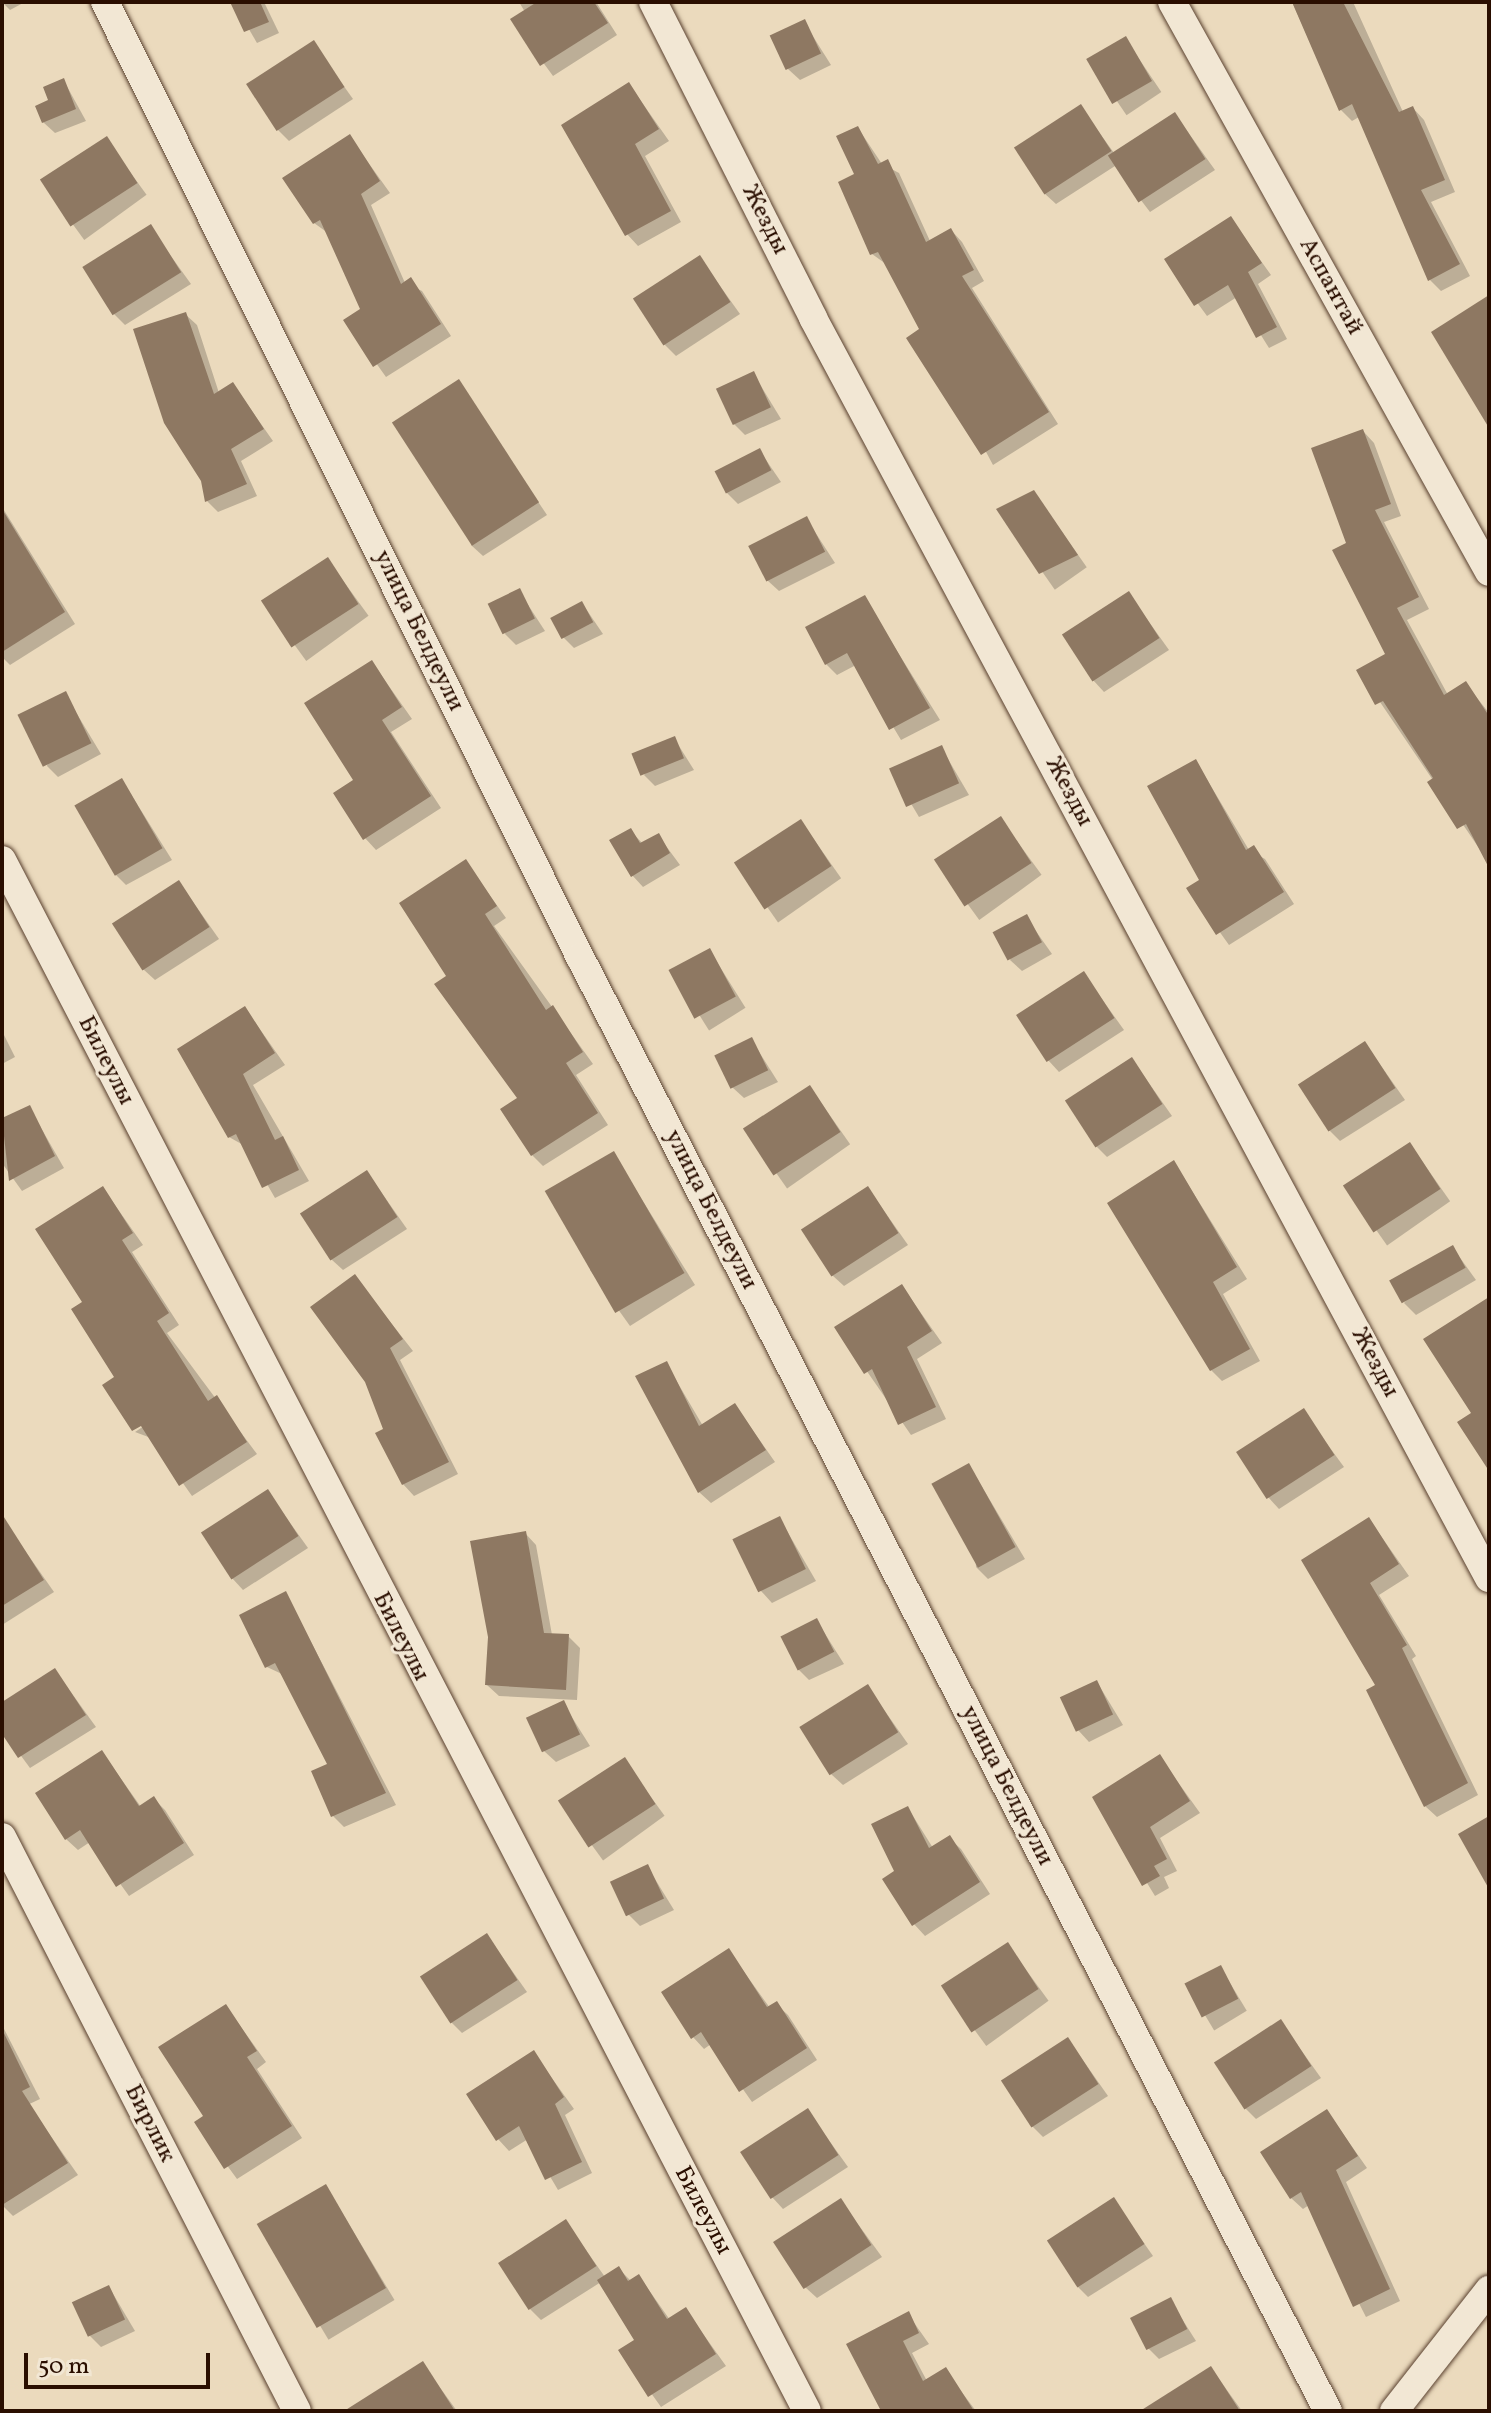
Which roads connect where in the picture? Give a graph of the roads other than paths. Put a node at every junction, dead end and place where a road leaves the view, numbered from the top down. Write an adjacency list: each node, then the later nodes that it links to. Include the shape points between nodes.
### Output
1 (105, 2): 11 (street, улица Белдеули, via 587,971)
2 (653, 2): 6 (street, Жезды, via 821,332)
3 (1172, 2): 4 (street, Аспантай)
4 (1489, 572)
5 (2, 860): 10 (street, Билеулы)
6 (1489, 1578)
7 (2, 1837): 9 (street, Бирлик)
8 (1489, 2290): 12 (street)
9 (297, 2411)
10 (807, 2411)
11 (1328, 2411)
12 (1394, 2411)

